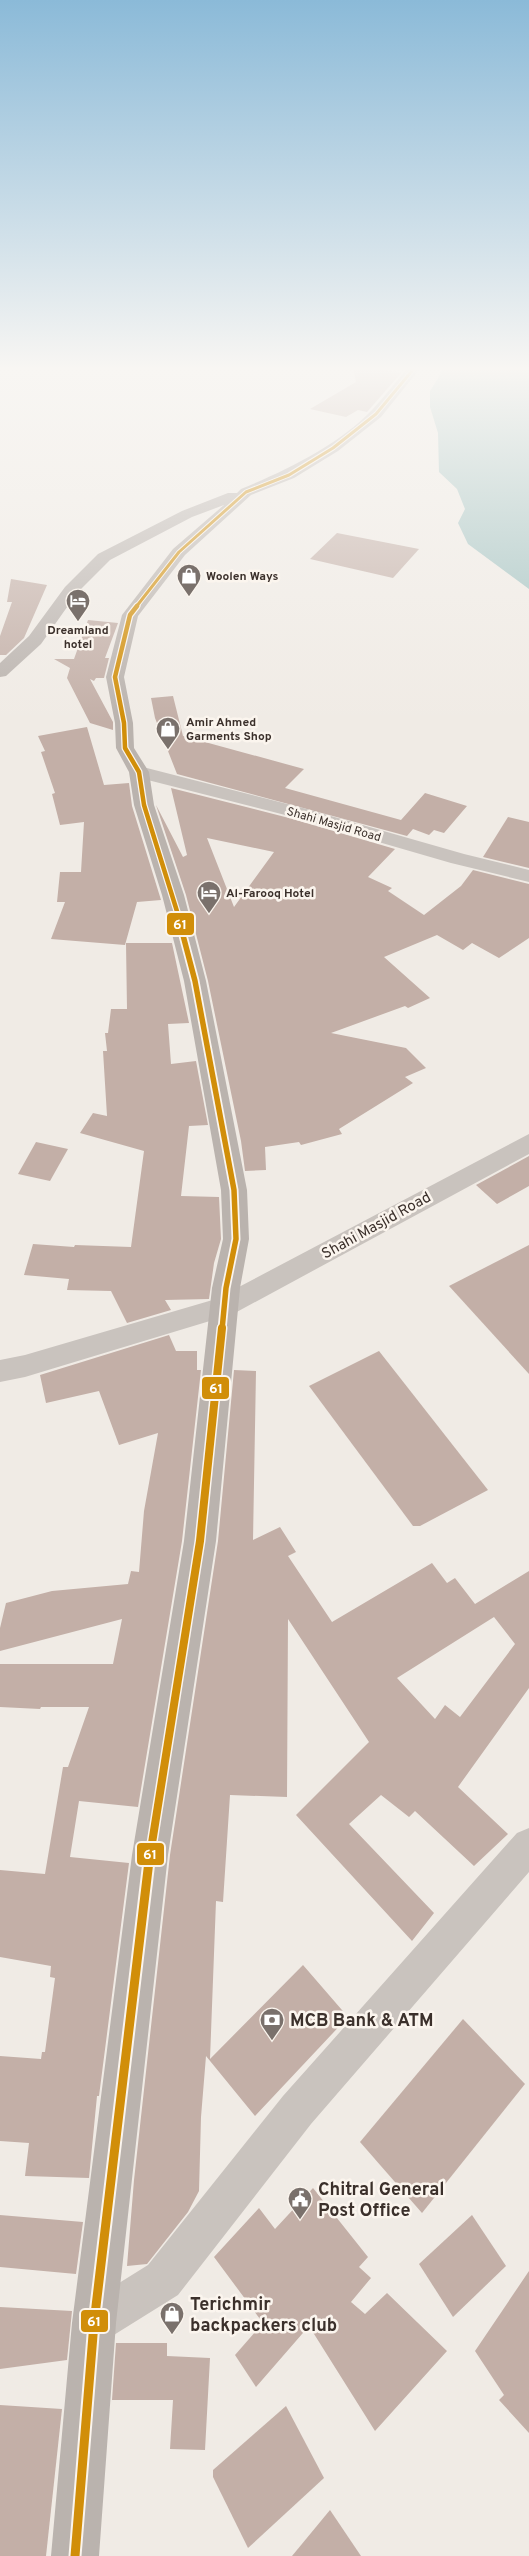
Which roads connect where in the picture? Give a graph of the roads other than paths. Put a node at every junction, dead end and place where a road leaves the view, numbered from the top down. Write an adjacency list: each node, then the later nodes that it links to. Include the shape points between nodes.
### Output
1 (263, 485): 2 (street)
2 (246, 492): 3 (street, via 187,514 104,557 71,590 35,640); 4 (street, via 179,552 130,615 115,677 125,748)
3 (0, 672)
4 (139, 772): 5 (street, Shahi Masjid Road); 7 (street, via 144,805 173,895 195,981 234,1190 236,1238)
5 (529, 876)
6 (529, 1143): 7 (street, Shahi Masjid Road)
7 (224, 1307): 8 (street, Shahi Masjid Road); 10 (street, via 200,1541 150,1855)
8 (0, 1371)
9 (529, 1844): 10 (street, via 296,2110 163,2280)
10 (94, 2323): 11 (street)
11 (75, 2556)

